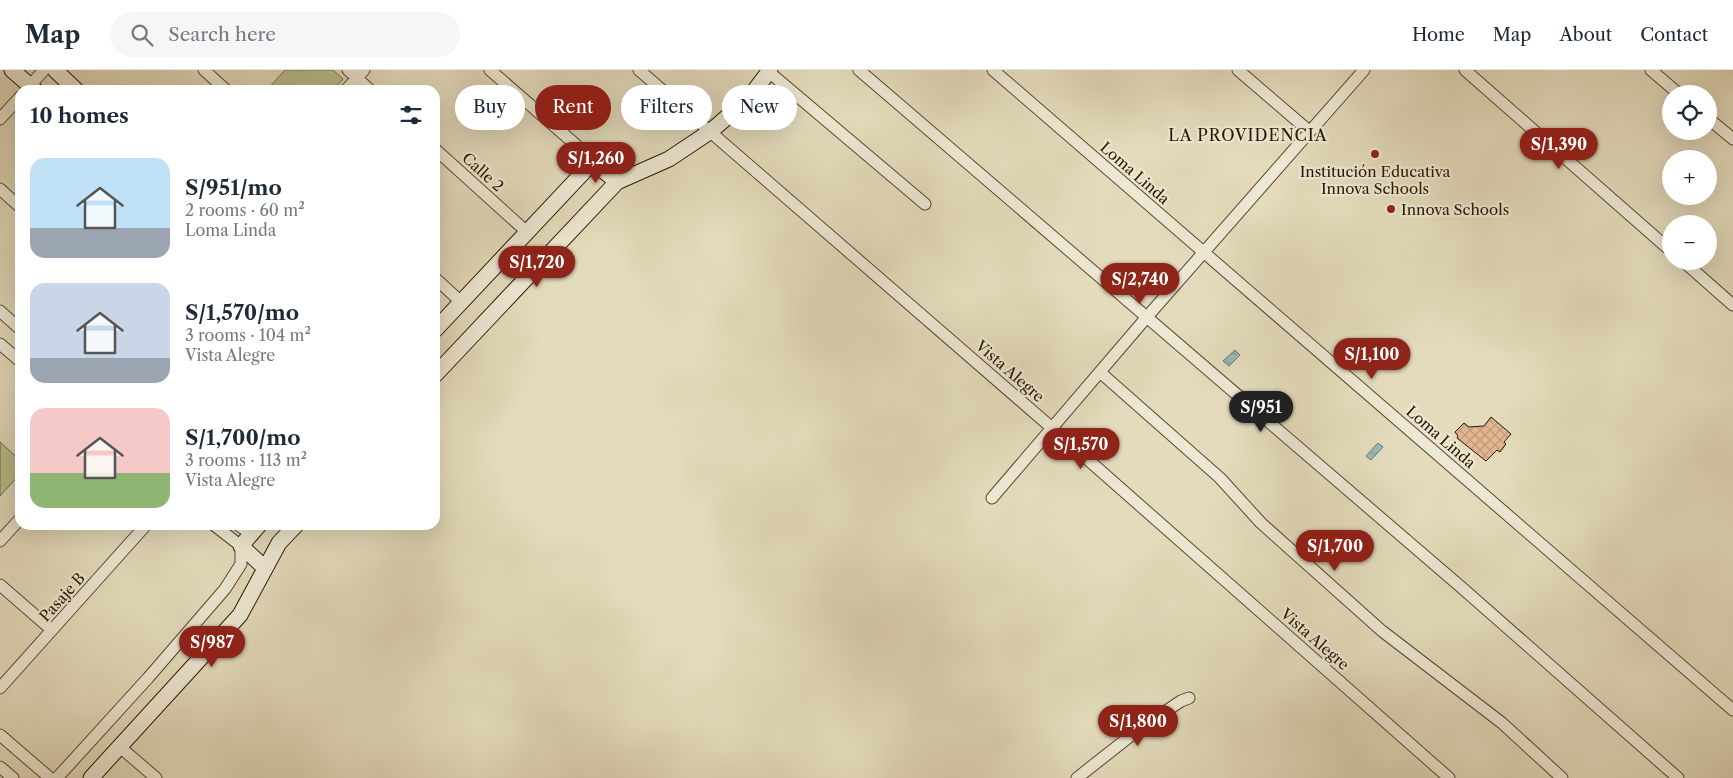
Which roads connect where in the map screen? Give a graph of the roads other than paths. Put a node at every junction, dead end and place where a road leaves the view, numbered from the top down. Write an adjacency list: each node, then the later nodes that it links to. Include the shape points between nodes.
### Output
1 (12, 70): 15 (street)
2 (44, 70): 16 (street)
3 (55, 70): 17 (street)
4 (204, 70): 18 (street)
5 (490, 70): 29 (street)
6 (639, 70): 25 (street, Vista Alegre)
7 (858, 70): 42 (street)
8 (994, 70): 36 (street, Loma Linda)
9 (1238, 70): 26 (street)
10 (1364, 70): 26 (street)
11 (1465, 70): 35 (street)
12 (1651, 70): 21 (street)
13 (770, 71): 25 (street, via 748,98); 33 (street)
14 (356, 73): 19 (street); 20 (street)
15 (23, 85)
16 (33, 85)
17 (71, 85)
18 (220, 85)
19 (349, 85)
20 (366, 85)
21 (1668, 85)
22 (15, 104): 23 (street)
23 (0, 119)
24 (1717, 126): 27 (street)
25 (711, 131): 30 (street, via 669,159); 49 (street, Vista Alegre)
26 (1310, 131): 36 (street)
27 (1733, 140)
28 (440, 153): 34 (street, Calle 2)
29 (593, 162): 30 (street); 34 (street)
30 (617, 182): 47 (street)
31 (0, 189): 32 (street)
32 (15, 203)
33 (925, 204)
34 (528, 234): 39 (street)
35 (1662, 243)
36 (1203, 252): 42 (street); 63 (street, Loma Linda)
37 (1693, 270): 40 (street)
38 (440, 283): 39 (street)
39 (461, 302): 44 (street)
40 (1733, 305)
41 (0, 311): 43 (street)
42 (1146, 318): 48 (street); 75 (street, via 1461,587)
43 (15, 324)
44 (440, 325)
45 (0, 344): 46 (street)
46 (15, 358)
47 (440, 369)
48 (1101, 373): 49 (street); 74 (street, via 1220,478 1261,523 1375,625 1502,723)
49 (1052, 428): 50 (street); 73 (street, Vista Alegre)
50 (992, 498)
51 (15, 524): 56 (street)
52 (142, 530): 60 (street, Pasaje B)
53 (220, 530): 57 (street)
54 (255, 530): 57 (street)
55 (291, 530): 58 (street, via 279,543)
56 (0, 541)
57 (241, 546): 58 (street); 69 (street, via 240,564 226,589)
58 (265, 568): 65 (street, via 240,615)
59 (0, 585): 60 (street)
60 (52, 630): 61 (street, Pasaje B)
61 (0, 688)
62 (1189, 698): 72 (street, via 1138,730)
63 (1733, 710)
64 (0, 735): 68 (street)
65 (120, 747): 70 (street); 71 (street)
66 (0, 767): 67 (street)
67 (13, 778)
68 (50, 778)
69 (57, 778)
70 (90, 778)
71 (156, 778)
72 (1077, 778)
73 (1449, 778)
74 (1562, 778)
75 (1678, 778)

